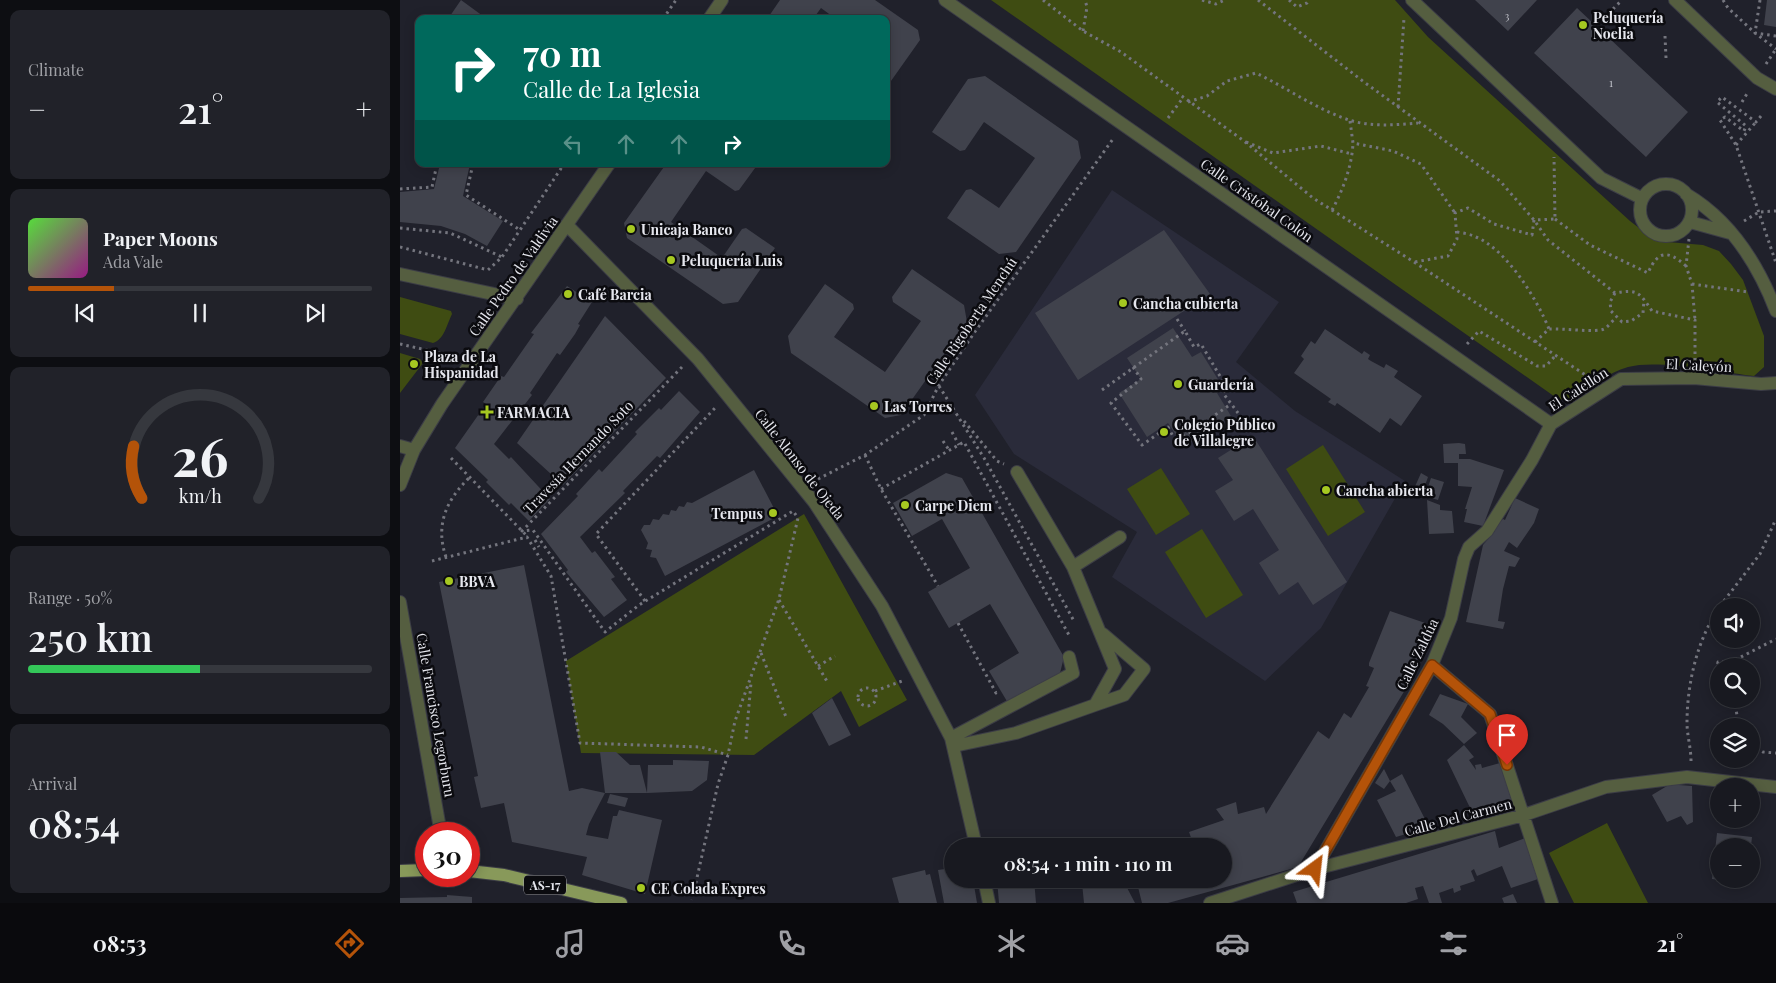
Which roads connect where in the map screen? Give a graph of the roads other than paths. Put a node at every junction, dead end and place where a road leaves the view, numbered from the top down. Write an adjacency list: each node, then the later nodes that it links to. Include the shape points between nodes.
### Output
1 (722, 0): 5 (street)
2 (945, 0): 18 (street, Calle Cristóbal Colón)
3 (1675, 0): 6 (street, via 1757,78)
4 (1409, 5): 9 (street, via 1601,178)
5 (712, 15)
6 (1776, 89)
7 (607, 167): 11 (street, Calle Pedro de Valdivia)
8 (1686, 194): 9 (street, via 1669,185 1657,186); 10 (street); 12 (street, via 1707,206)
9 (1641, 198): 10 (street, via 1643,223 1657,234 1678,232)
10 (1692, 223): 12 (street)
11 (567, 225): 14 (street, Calle Pedro de Valdivia); 30 (street, Calle Alonso de Ojeda, via 698,359 814,502 882,606)
12 (1733, 229): 15 (street, via 1767,287)
13 (400, 274): 14 (street)
14 (517, 299): 20 (street, Calle Pedro de Valdivia, via 442,404)
15 (1776, 311)
16 (1621, 379): 17 (street, El Caleyón, via 1694,378); 18 (street, El Calellón)
17 (1776, 383)
18 (1551, 424): 28 (street, Calle Zaldúa, via 1487,531 1470,547 1464,559 1451,618)
19 (400, 446): 20 (street)
20 (414, 450): 22 (street, Calle Pedro de Valdivia)
21 (1017, 472): 24 (street)
22 (400, 485)
23 (1120, 537): 24 (street)
24 (1073, 567): 26 (street)
25 (400, 602): 33 (street, Calle Francisco Legorburu)
26 (1102, 634): 29 (street, via 1115,669); 29 (street, via 1144,669 1124,695)
27 (1069, 657): 30 (street, via 1073,673)
28 (1432, 665): 32 (street, via 1490,714); 35 (street, Calle Zaldúa)
29 (1095, 705): 30 (street, via 1016,733)
30 (952, 742): 34 (street, Calle Alonso de Ojeda)
31 (1776, 787): 32 (street, Calle Del Carmen, via 1688,777 1606,787)
32 (1524, 815): 35 (street, Calle Del Carmen); 43 (street)
33 (439, 822)
34 (974, 838)
35 (1315, 869): 42 (street, Calle Del Carmen)
36 (415, 871): 37 (main road)
37 (400, 872)
38 (480, 873): 40 (main road, AS-17)
39 (986, 888): 41 (street)
40 (621, 903)
41 (989, 903)
42 (1210, 903)
43 (1552, 903)

